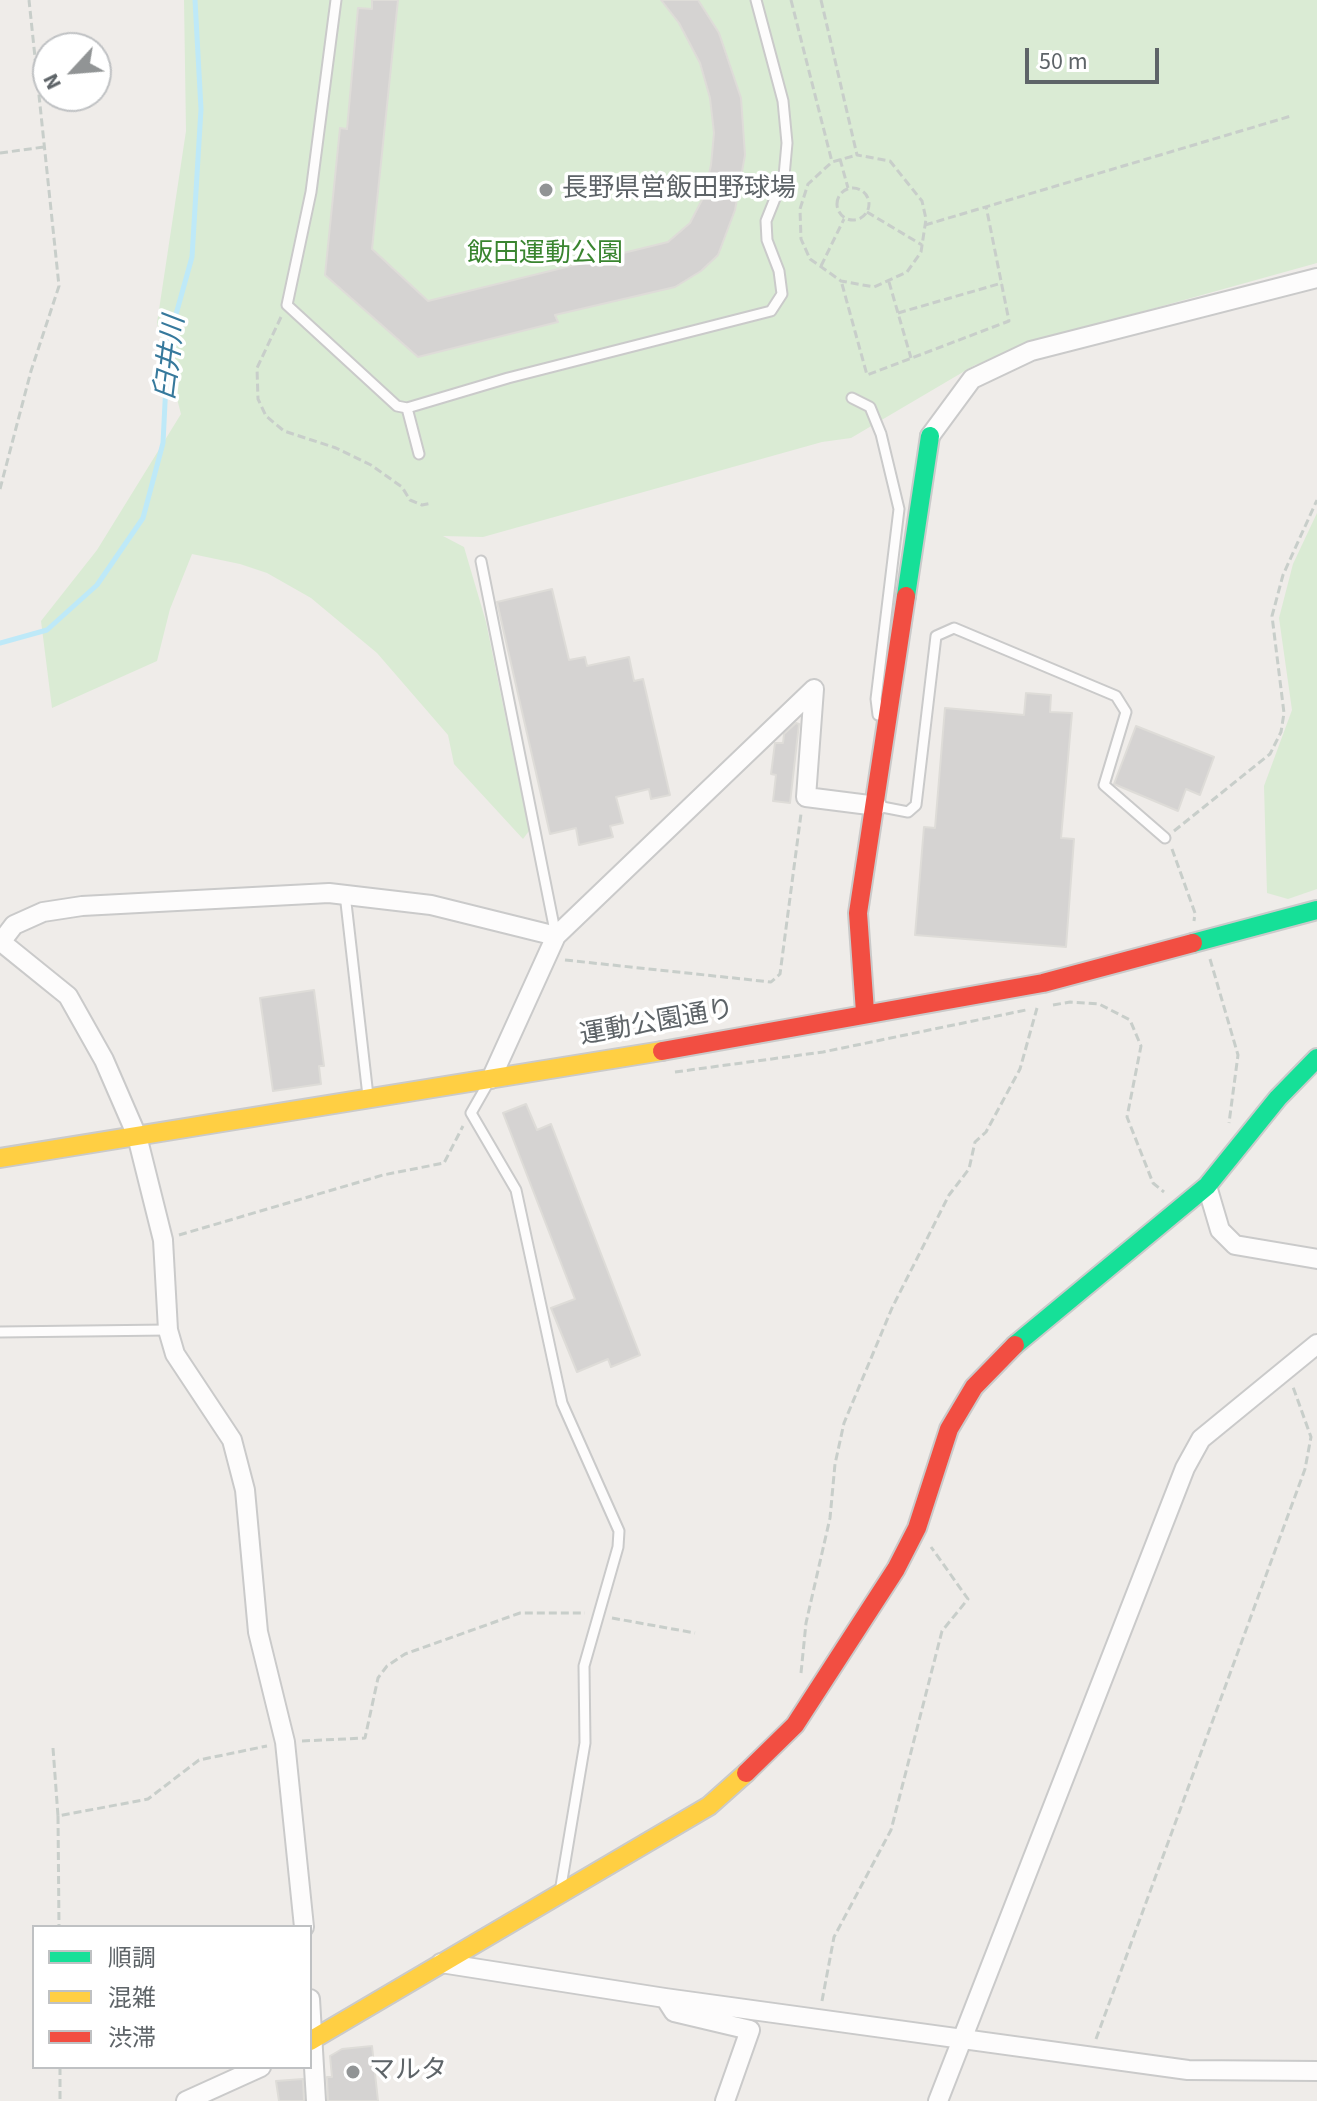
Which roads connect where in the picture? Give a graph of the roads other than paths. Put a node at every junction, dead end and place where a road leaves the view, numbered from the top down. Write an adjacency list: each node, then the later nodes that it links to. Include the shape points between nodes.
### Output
1 (336, 0): 5 (lane, via 311,192 287,305 397,406)
2 (756, 0): 5 (lane, via 783,101 787,143 784,176 766,221 782,294 771,311)
3 (1317, 278): 8 (street, via 1031,351 972,379 930,436)
4 (852, 398): 8 (lane, via 870,407 899,509 876,699)
5 (407, 408): 6 (lane)
6 (419, 454)
7 (481, 561): 13 (lane)
8 (884, 754): 9 (street)
9 (877, 806): 10 (lane, via 908,812 916,805 936,636 954,628 1116,696 1126,712 1104,785); 13 (street, via 806,797 814,689); 15 (street, via 858,913)
10 (1165, 838)
11 (345, 894): 13 (street, via 431,905); 14 (street, via 82,906 43,912 14,925); 18 (lane)
12 (1317, 910): 15 (street, 運動公園通り, via 1043,983)
13 (556, 936): 17 (street)
14 (0, 942): 19 (street, via 68,996)
15 (865, 1012): 17 (street, 運動公園通り)
16 (1317, 1058): 21 (street)
17 (491, 1079): 18 (street, 運動公園通り); 26 (lane, via 471,1113 516,1190 562,1403 619,1531 584,1666 585,1743)
18 (368, 1099): 19 (street, 運動公園通り)
19 (137, 1136): 20 (street, 運動公園通り); 23 (street, via 163,1240)
20 (0, 1158)
21 (1207, 1186): 22 (street, via 1220,1230 1235,1245); 26 (street, via 1025,1334 974,1387 949,1429 917,1528 896,1569 775,1748 709,1806)
22 (1317, 1259)
23 (168, 1330): 24 (lane); 27 (street, via 175,1354 232,1440 245,1490 258,1632 285,1742)
24 (0, 1332)
25 (1317, 1344): 31 (street, via 1201,1439 1185,1468)
26 (560, 1893): 28 (street)
27 (304, 1925)
28 (438, 1962): 29 (street); 30 (street)
29 (665, 1998): 31 (street); 36 (street, via 674,2012 750,2030)
30 (312, 2040): 35 (street)
31 (964, 2041): 33 (street, via 1188,2070); 37 (street)
32 (257, 2069): 34 (street)
33 (1317, 2071)
34 (186, 2101)
35 (316, 2101)
36 (725, 2101)
37 (938, 2101)

